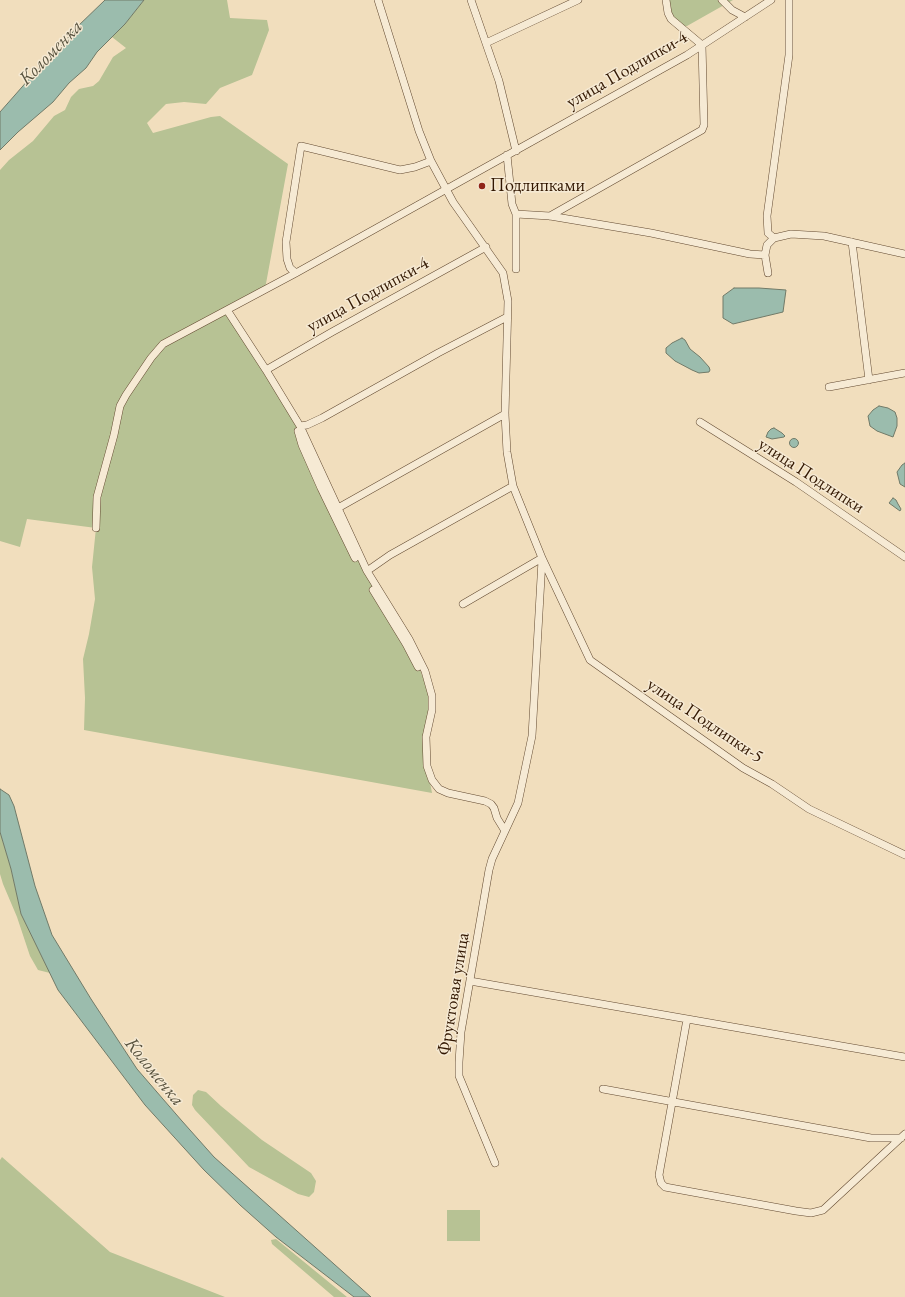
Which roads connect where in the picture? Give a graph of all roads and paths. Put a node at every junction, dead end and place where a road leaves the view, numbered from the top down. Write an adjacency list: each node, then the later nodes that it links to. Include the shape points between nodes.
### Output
1 (378, 0): 13 (street, via 419,131)
2 (471, 0): 9 (street)
3 (578, 0): 9 (street)
4 (666, 0): 10 (street, via 671,19)
5 (722, 0): 8 (street)
6 (771, 0): 8 (street)
7 (789, 0): 17 (street, via 789,55 767,216 768,233)
8 (745, 18): 10 (street)
9 (486, 42): 11 (street, via 499,81)
10 (702, 45): 11 (street, улица Подлипки-4); 16 (street, улица Подлипки-4, via 702,130)
11 (516, 151): 12 (street, улица Подлипки-4)
12 (507, 155): 14 (street, улица Подлипки-4); 15 (street, via 512,204)
13 (431, 161): 14 (street); 23 (street, via 400,170 301,146 286,242 287,259 290,268)
14 (446, 189): 19 (street); 23 (street, улица Подлипки-4)
15 (516, 214): 16 (street); 22 (street)
16 (550, 216): 21 (street)
17 (774, 238): 18 (street, via 791,234 824,236); 21 (street, via 767,245)
18 (852, 242): 20 (street); 29 (street)
19 (486, 247): 26 (street, via 503,273 508,301); 27 (street, улица Подлипки-4)
20 (905, 254)
21 (765, 255): 24 (street)
22 (516, 269)
23 (296, 273): 25 (street, улица Подлипки-4)
24 (768, 273)
25 (227, 310): 27 (street); 36 (street, улица Подлипки-4, via 163,344 126,395 120,406 97,497)
26 (507, 317): 31 (street); 33 (street, via 322,418 307,425)
27 (266, 370): 33 (street)
28 (905, 373): 29 (street)
29 (869, 380): 30 (street)
30 (829, 387)
31 (505, 414): 34 (street, via 507,452); 35 (street)
32 (700, 422): 37 (street, улица Подлипки, via 796,482)
33 (297, 423): 35 (street); 41 (street, via 302,445 334,516 368,582 406,644)
34 (513, 486): 38 (street); 39 (street, via 390,555)
35 (338, 508): 39 (street)
36 (96, 528)
37 (905, 557)
38 (542, 558): 40 (street); 42 (street, Фруктовая улица, via 532,736 518,803); 43 (street, улица Подлипки-5, via 590,660 743,768 809,809)
39 (367, 571): 41 (street, via 410,639 425,671)
40 (463, 604)
41 (432, 696): 42 (street, via 432,710 426,737 427,766 432,780 448,793 491,804)
42 (505, 831): 44 (street, Фруктовая улица, via 489,870)
43 (905, 855)
44 (470, 980): 45 (street); 50 (street, Фруктовая улица, via 461,1032 459,1076)
45 (687, 1019): 46 (street); 48 (street)
46 (905, 1057)
47 (603, 1089): 48 (street)
48 (672, 1102): 49 (street, via 871,1138); 49 (street, via 659,1175 665,1187 796,1212 811,1213 823,1210)
49 (903, 1136)
50 (495, 1164)

